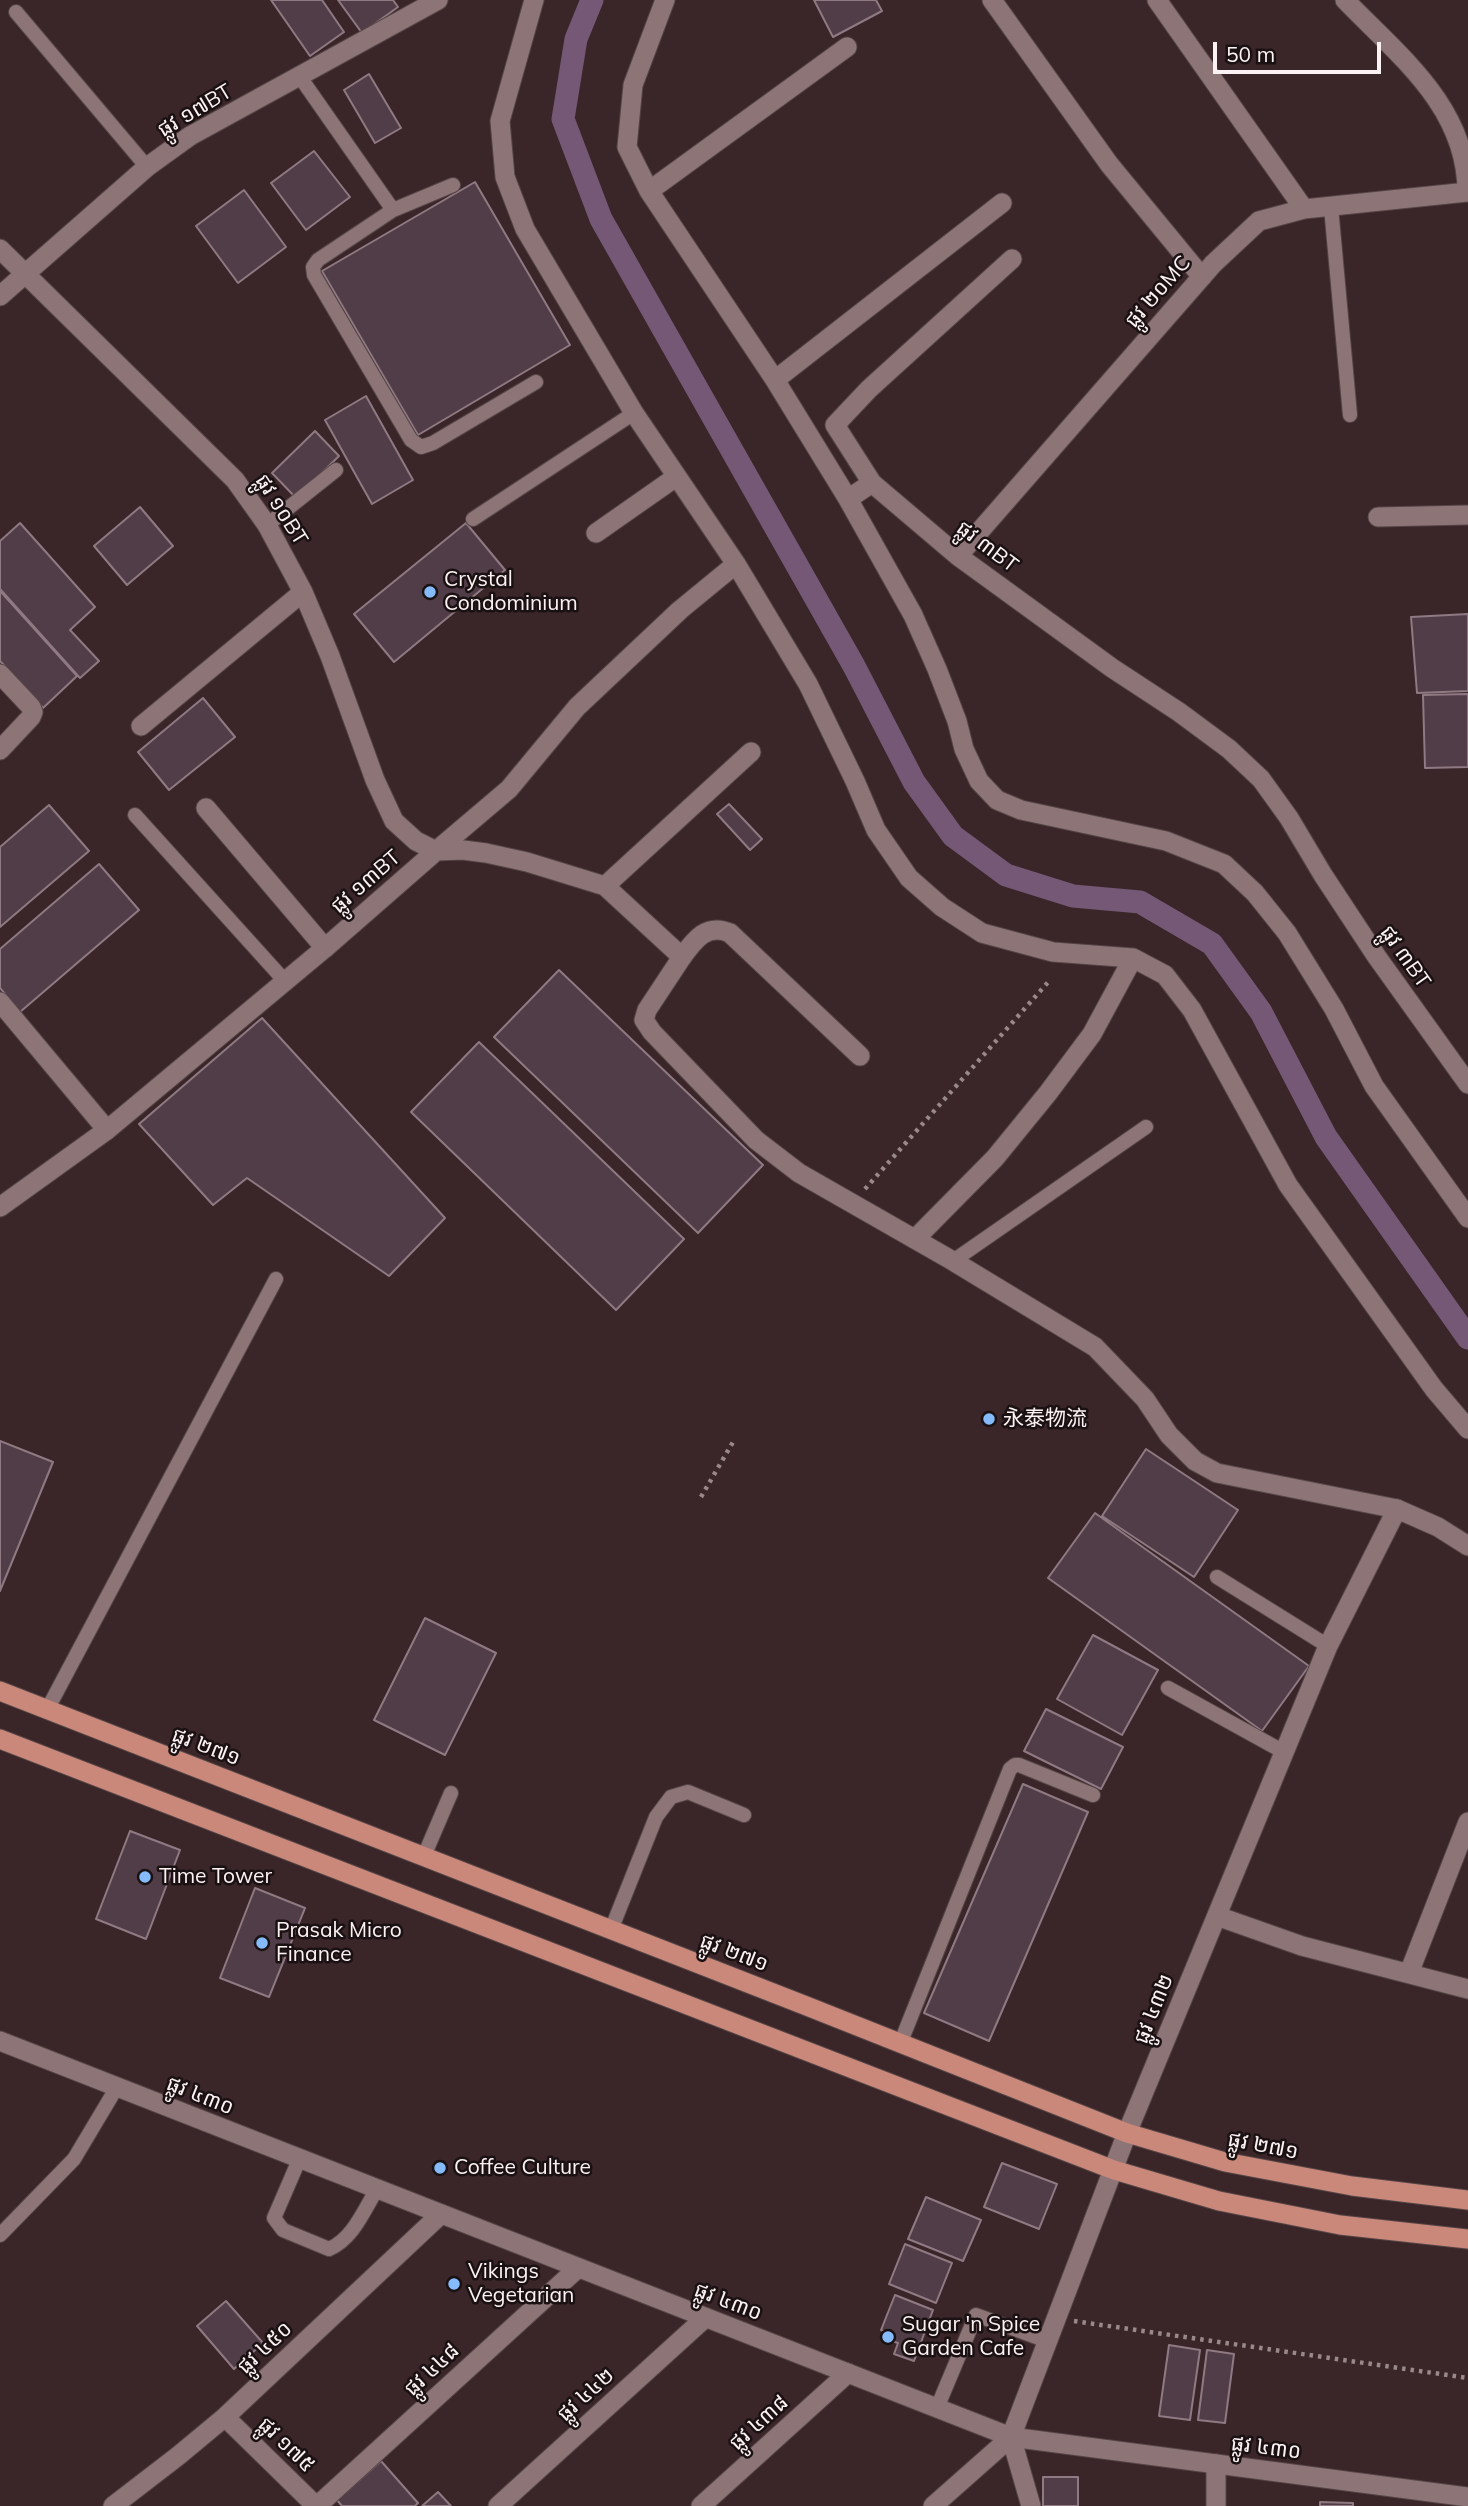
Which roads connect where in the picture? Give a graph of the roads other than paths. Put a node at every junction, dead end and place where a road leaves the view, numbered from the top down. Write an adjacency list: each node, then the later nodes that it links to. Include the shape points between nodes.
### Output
1 (438, 0): 9 (street, ផ្លូវ ១៧BT)
2 (534, 0): 25 (street, via 500,121 505,177 524,229)
3 (666, 0): 12 (street, via 634,85 627,147)
4 (992, 0): 21 (street, via 1109,164)
5 (1157, 0): 16 (street)
6 (1345, 0): 13 (street, via 1423,79 1443,106 1467,167)
7 (16, 12): 10 (lane)
8 (847, 47): 12 (street)
9 (300, 77): 10 (street, ផ្លូវ ១៧BT, via 190,136); 17 (lane)
10 (147, 167): 20 (street, ផ្លូវ ១៧BT)
11 (453, 185): 17 (lane)
12 (649, 191): 23 (street)
13 (1468, 192): 15 (street, ផ្លូវ ២០MC)
14 (1002, 203): 23 (street)
15 (1331, 207): 16 (street, ផ្លូវ ២០MC); 26 (lane)
16 (1304, 209): 21 (street, ផ្លូវ ២០MC, via 1259,221)
17 (393, 210): 24 (lane, via 313,267 411,440 421,447 433,443)
18 (0, 249): 20 (street, ផ្លូវ ១០BT)
19 (1012, 260): 29 (street, ផ្លូវ ៣BT, via 835,425)
20 (26, 273): 22 (street, ផ្លូវ ១៧BT); 34 (street, ផ្លូវ ១០BT, via 235,480)
21 (1202, 277): 36 (street, ផ្លូវ ២០MC)
22 (0, 296)
23 (775, 380): 30 (street)
24 (536, 382)
25 (634, 412): 28 (street); 33 (lane)
26 (1350, 415)
27 (335, 470): 34 (lane)
28 (676, 477): 35 (street); 37 (street)
29 (872, 483): 30 (street); 36 (street, ផ្លូវ ៣BT)
30 (848, 499): 57 (street, via 913,615 979,782 997,800 1021,810 1167,841 1224,864 1287,933 1374,1086)
31 (1468, 515): 32 (street)
32 (1378, 517)
33 (473, 520)
34 (267, 525): 38 (street, ផ្លូវ ១០BT)
35 (596, 533)
36 (958, 556): 53 (street, ផ្លូវ ៣BT, via 1189,719 1261,779 1377,957)
37 (736, 564): 45 (street, ផ្លូវ ១៣BT, via 586,698 509,789); 49 (street, via 808,684 876,830 909,878 982,933 1053,952)
38 (303, 592): 40 (street); 45 (street, ផ្លូវ ១០BT, via 394,821)
39 (0, 674): 41 (street, via 33,712)
40 (141, 726)
41 (0, 750)
42 (751, 752): 46 (street)
43 (206, 808): 47 (street)
44 (135, 815): 50 (lane)
45 (436, 851): 46 (street, via 486,853); 47 (street, ផ្លូវ ១៣BT)
46 (605, 886): 48 (street)
47 (325, 948): 50 (street, ផ្លូវ ១៣BT)
48 (682, 957): 52 (street, via 695,939 710,930 730,933); 58 (street, via 647,1010 644,1020 652,1032 756,1140 799,1173)
49 (1133, 958): 58 (street, via 1092,1034 1048,1093 995,1158); 61 (street, via 1165,975 1192,1010 1287,1185)
50 (284, 981): 55 (street, ផ្លូវ ១៣BT)
51 (0, 1002): 55 (street)
52 (860, 1056)
53 (1468, 1084)
54 (1146, 1127): 59 (lane)
55 (107, 1130): 56 (street, ផ្លូវ ១៣BT)
56 (0, 1207)
57 (1468, 1218)
58 (915, 1239): 59 (street)
59 (953, 1261): 62 (street, via 1095,1348 1145,1399 1169,1435 1195,1461 1217,1473)
60 (276, 1279): 68 (lane)
61 (1468, 1429)
62 (1396, 1509): 63 (street); 65 (street, ផ្លូវ ៤៣២)
63 (1468, 1546)
64 (1217, 1577): 65 (lane)
65 (1328, 1646): 70 (street, ផ្លូវ ៤៣២)
66 (1168, 1688): 70 (lane)
67 (0, 1691): 68 (main road, ផ្លូវ ២៧១)
68 (47, 1710): 75 (main road, ផ្លូវ ២៧១)
69 (0, 1739): 85 (main road)
70 (1284, 1752): 76 (street, ផ្លូវ ៤៣២)
71 (451, 1793): 75 (lane)
72 (1093, 1794): 81 (lane, via 1019,1765 1010,1769)
73 (744, 1815): 77 (lane, via 688,1792 671,1797 656,1817)
74 (1468, 1822): 78 (street)
75 (424, 1856): 77 (main road, ផ្លូវ ២៧១)
76 (1217, 1916): 78 (street, via 1301,1946); 83 (street, ផ្លូវ ៤៣២)
77 (611, 1930): 81 (main road, ផ្លូវ ២៧១)
78 (1409, 1973): 79 (street)
79 (1468, 1989)
80 (0, 2041): 82 (street, ផ្លូវ ៤៣០)
81 (900, 2044): 83 (main road, ផ្លូវ ២៧១)
82 (117, 2087): 84 (street, ផ្លូវ ៤៣០); 89 (lane, via 74,2159)
83 (1127, 2133): 85 (street, ផ្លូវ ៤៣២); 87 (main road, ផ្លូវ ២៧១, via 1224,2162 1352,2186)
84 (299, 2160): 86 (street, ផ្លូវ ៤៣០); 86 (lane, via 274,2218 284,2230 329,2249 348,2236)
85 (1114, 2171): 90 (main road, via 1219,2202 1326,2222); 93 (street, ផ្លូវ ៤៣២)
86 (377, 2189): 88 (street, ផ្លូវ ៤៣០)
87 (1468, 2200)
88 (441, 2214): 91 (street, ផ្លូវ ៤៣០); 96 (street, ផ្លូវ ៤៥០)
89 (0, 2235)
90 (1468, 2239)
91 (578, 2268): 92 (street, ផ្លូវ ៤៣០); 102 (street, ផ្លូវ ៤៤៨)
92 (705, 2318): 94 (street, ផ្លូវ ៤៣០); 103 (street, ផ្លូវ ៤៤២)
93 (1047, 2341): 95 (lane, via 976,2315); 97 (street, ផ្លូវ ៤៣២)
94 (848, 2373): 95 (street, ផ្លូវ ៤៣០); 104 (street, ផ្លូវ ៤៣៨)
95 (937, 2408): 97 (street, ផ្លូវ ៤៣០)
96 (225, 2417): 101 (street, ផ្លូវ ៤៥០); 102 (street, ផ្លូវ ១៧៥)
97 (1011, 2437): 98 (street, ផ្លូវ ៤៣០); 105 (street, ផ្លូវ ៤៣២); 106 (street)
98 (1216, 2464): 100 (street, ផ្លូវ ៤៣០); 107 (street)
99 (1468, 2497): 100 (street, ផ្លូវ ៤៣០)
100 (1440, 2499)
101 (113, 2506)
102 (317, 2506)
103 (498, 2506)
104 (701, 2506)
105 (933, 2506)
106 (1031, 2506)
107 (1216, 2506)

